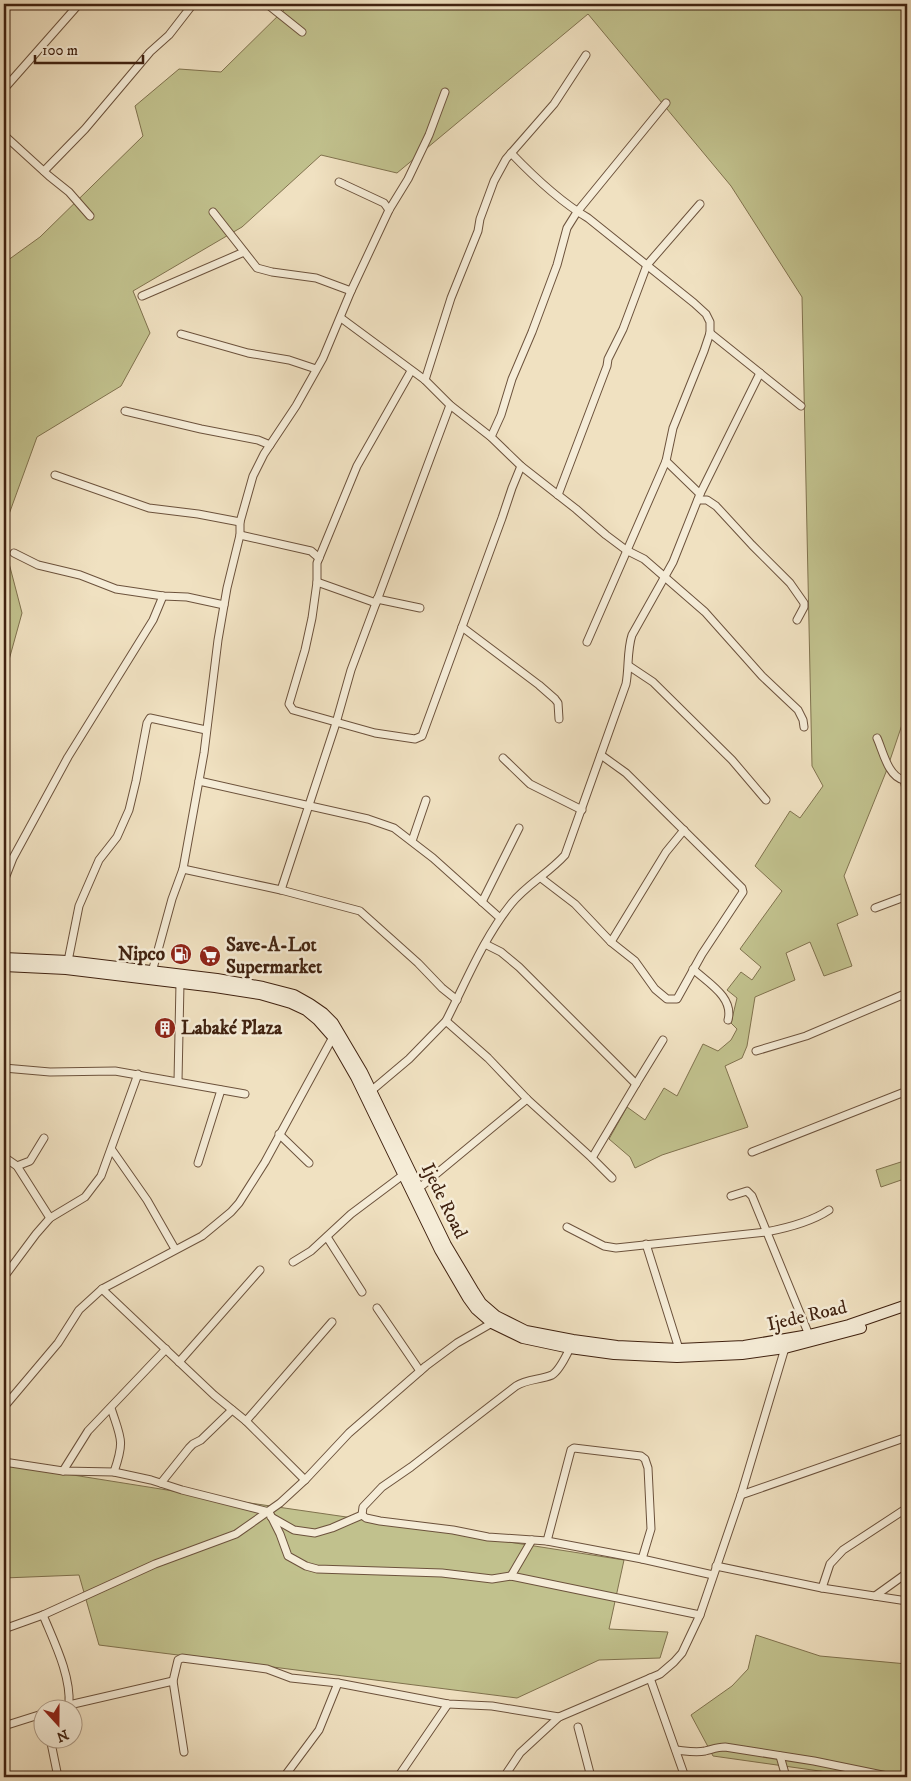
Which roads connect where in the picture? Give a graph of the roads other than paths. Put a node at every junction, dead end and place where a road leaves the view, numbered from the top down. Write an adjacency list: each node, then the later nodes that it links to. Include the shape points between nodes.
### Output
1 (79, 4): 6 (street)
2 (193, 4): 11 (street, via 169,35 150,52)
3 (266, 4): 4 (street)
4 (302, 32)
5 (586, 55): 10 (street, via 554,104)
6 (4, 89)
7 (445, 92): 14 (street, via 429,135)
8 (666, 103): 16 (street)
9 (4, 135): 11 (street)
10 (511, 153): 16 (street); 28 (street, via 494,181)
11 (44, 172): 17 (street, via 69,192)
12 (339, 182): 14 (street, via 384,203)
13 (700, 204): 19 (street)
14 (389, 210): 20 (street)
15 (213, 212): 18 (street)
16 (577, 212): 19 (street); 32 (street, via 567,228 557,265)
17 (90, 216)
18 (244, 252): 20 (street, via 252,264 262,270 316,278); 21 (street)
19 (647, 266): 23 (street, via 706,314); 37 (street, via 608,359)
20 (351, 291): 22 (street)
21 (142, 296)
22 (341, 318): 25 (street); 26 (street)
23 (710, 332): 27 (street); 34 (street, via 673,428)
24 (181, 334): 25 (street, via 248,353 289,360)
25 (316, 370): 33 (street)
26 (411, 371): 28 (street); 43 (street, via 357,466)
27 (760, 373): 30 (street); 38 (street)
28 (425, 380): 29 (street)
29 (450, 405): 32 (street); 47 (street)
30 (801, 406)
31 (125, 411): 33 (street)
32 (491, 437): 35 (street)
33 (270, 445): 39 (street, via 253,476)
34 (666, 461): 38 (street); 41 (street)
35 (522, 466): 37 (street); 51 (street)
36 (55, 475): 39 (street, via 149,508)
37 (558, 495): 41 (street)
38 (699, 497): 44 (street); 50 (street, via 716,506 790,583 804,603)
39 (240, 522): 40 (street)
40 (240, 536): 43 (street, via 310,550); 48 (street)
41 (626, 550): 44 (street, via 644,559); 52 (street)
42 (14, 553): 46 (street, via 38,565 80,575 116,589)
43 (320, 558): 45 (street)
44 (665, 577): 53 (street, via 632,635 628,647); 56 (street, via 705,612 762,676 798,710)
45 (317, 582): 47 (street); 55 (street, via 305,650 289,704 296,712)
46 (163, 596): 48 (street, via 187,597); 73 (street, via 153,620 68,756)
47 (377, 600): 49 (street); 55 (street, via 351,670)
48 (224, 605): 57 (street)
49 (420, 608)
50 (797, 620)
51 (462, 627): 54 (street, via 556,699); 55 (street, via 420,738 375,733)
52 (587, 642)
53 (629, 666): 59 (street, via 626,684); 65 (street, via 653,682 732,760)
54 (559, 719)
55 (336, 723): 66 (street)
56 (804, 727)
57 (206, 730): 62 (street); 82 (street, via 150,718 147,722 129,810 117,837 99,860 79,906)
58 (877, 738): 61 (street, via 892,772)
59 (601, 755): 67 (street); 69 (street, via 626,773)
60 (503, 758): 67 (street, via 530,784)
61 (905, 779): 63 (street)
62 (199, 781): 66 (street); 71 (street)
63 (907, 794)
64 (426, 800): 70 (street)
65 (766, 800)
66 (309, 806): 70 (street, via 384,823); 74 (street)
67 (582, 810): 72 (street, via 565,855)
68 (519, 828): 76 (street)
69 (684, 830): 79 (street, via 666,852); 84 (street, via 743,892)
70 (412, 842): 76 (street)
71 (182, 869): 74 (street); 85 (street)
72 (541, 878): 78 (street, via 512,902); 79 (street, via 575,904)
73 (4, 881)
74 (281, 890): 88 (street, via 360,911)
75 (907, 896): 77 (street)
76 (482, 902): 78 (street)
77 (875, 908)
78 (500, 918): 80 (street)
79 (610, 942): 84 (street, via 635,961 655,989 668,999 677,999)
80 (485, 944): 88 (street); 97 (street, via 519,967)
81 (4, 958): 82 (main road, Ijede Road)
82 (68, 961): 85 (main road, Ijede Road)
83 (4, 966): 86 (main road, Ijede Road, via 66,969)
84 (693, 969): 89 (street, via 728,1001)
85 (152, 972): 99 (main road, Ijede Road, via 263,987 310,1004 333,1023)
86 (180, 983): 91 (main road, Ijede Road, via 260,994 291,1003 306,1010); 96 (street)
87 (907, 993): 93 (street, via 806,1036)
88 (457, 1000): 90 (street)
89 (728, 1020)
90 (446, 1021): 99 (street, via 409,1059); 102 (street)
91 (333, 1037): 103 (street); 112 (main road, Ijede Road)
92 (664, 1040): 97 (street)
93 (756, 1051)
94 (4, 1068): 95 (street)
95 (138, 1074): 96 (street); 105 (street)
96 (178, 1081): 98 (street)
97 (636, 1084): 108 (street)
98 (221, 1090): 101 (street); 109 (street)
99 (371, 1091): 114 (main road, Ijede Road)
100 (907, 1091): 106 (street)
101 (245, 1094)
102 (527, 1099): 108 (street); 114 (street)
103 (279, 1134): 110 (street); 122 (street, via 238,1203 213,1228)
104 (44, 1138): 111 (street, via 30,1161)
105 (112, 1150): 117 (street, via 101,1176 85,1197); 122 (street)
106 (752, 1152)
107 (4, 1157): 111 (street)
108 (592, 1158): 113 (street)
109 (198, 1163)
110 (309, 1164)
111 (17, 1166): 117 (street)
112 (403, 1175): 120 (street, via 351,1214); 132 (main road, Ijede Road, via 449,1266 476,1309)
113 (612, 1178)
114 (418, 1189): 137 (main road, Ijede Road, via 474,1292 496,1316 526,1331 573,1340)
115 (731, 1196): 119 (street, via 750,1192)
116 (829, 1210): 119 (street)
117 (50, 1218): 125 (street)
118 (567, 1227): 121 (street, via 604,1246 616,1248)
119 (766, 1232): 121 (street); 133 (street)
120 (327, 1237): 123 (street); 127 (street)
121 (646, 1244): 137 (street)
122 (176, 1249): 126 (street)
123 (293, 1262)
124 (260, 1270): 138 (street)
125 (4, 1277)
126 (102, 1289): 136 (street); 140 (street, via 79,1310 58,1343)
127 (362, 1292)
128 (907, 1305): 133 (main road, Ijede Road, via 849,1326)
129 (377, 1308): 139 (street)
130 (907, 1313): 135 (main road, Ijede Road, via 849,1333)
131 (332, 1322): 143 (street)
132 (492, 1323): 134 (main road, Ijede Road, via 523,1338); 139 (street, via 457,1343)
133 (809, 1335): 137 (main road, Ijede Road, via 744,1346)
134 (570, 1348): 135 (main road, Ijede Road, via 677,1357); 153 (street, via 552,1374 516,1386 382,1486 364,1507)
135 (785, 1348): 150 (street)
136 (166, 1349): 138 (street); 141 (street)
137 (679, 1349)
138 (179, 1362): 142 (street)
139 (420, 1371): 148 (street, via 349,1433)
140 (4, 1407)
141 (111, 1408): 146 (street, via 88,1432); 147 (street, via 122,1441)
142 (232, 1410): 143 (street); 149 (street, via 189,1448)
143 (246, 1421): 148 (street)
144 (907, 1437): 150 (street)
145 (4, 1462): 146 (street)
146 (63, 1471): 147 (street)
147 (114, 1472): 149 (street)
148 (306, 1480): 152 (street)
149 (161, 1483): 152 (street)
150 (741, 1495): 157 (street)
151 (907, 1508): 161 (street, via 843,1550 830,1564)
152 (270, 1515): 153 (street, via 294,1530 315,1533); 160 (street, via 288,1556 317,1570 442,1573 492,1579); 164 (street, via 236,1534 155,1564)
153 (362, 1515): 154 (street, via 380,1521 488,1537)
154 (532, 1540): 155 (street); 160 (street)
155 (547, 1541): 156 (street); 156 (street, via 571,1450 641,1456 648,1468 651,1529)
156 (642, 1559): 159 (street)
157 (716, 1566): 159 (street); 161 (street)
158 (907, 1573): 162 (street)
159 (713, 1575): 165 (street)
160 (511, 1576): 165 (street)
161 (822, 1588): 162 (street)
162 (875, 1596): 163 (street)
163 (907, 1601)
164 (43, 1614): 166 (street); 170 (street, via 60,1659)
165 (700, 1615): 167 (street, via 682,1653 660,1674)
166 (4, 1629)
167 (650, 1678): 174 (street); 178 (street)
168 (173, 1681): 169 (street, via 178,1660 182,1658 267,1669 291,1678); 171 (street); 179 (street)
169 (338, 1683): 172 (street); 182 (street, via 319,1730)
170 (70, 1698)
171 (82, 1702)
172 (448, 1704): 174 (street, via 492,1706); 183 (street)
173 (32, 1717): 175 (street)
174 (559, 1717): 184 (street, via 520,1752)
175 (4, 1726)
176 (578, 1726): 185 (street)
177 (52, 1748): 181 (street)
178 (676, 1750): 180 (street, via 694,1752 725,1747); 186 (street)
179 (184, 1752)
180 (780, 1756): 187 (street); 188 (street)
181 (58, 1777)
182 (284, 1777)
183 (398, 1777)
184 (504, 1777)
185 (592, 1777)
186 (685, 1777)
187 (786, 1777)
188 (892, 1777)

